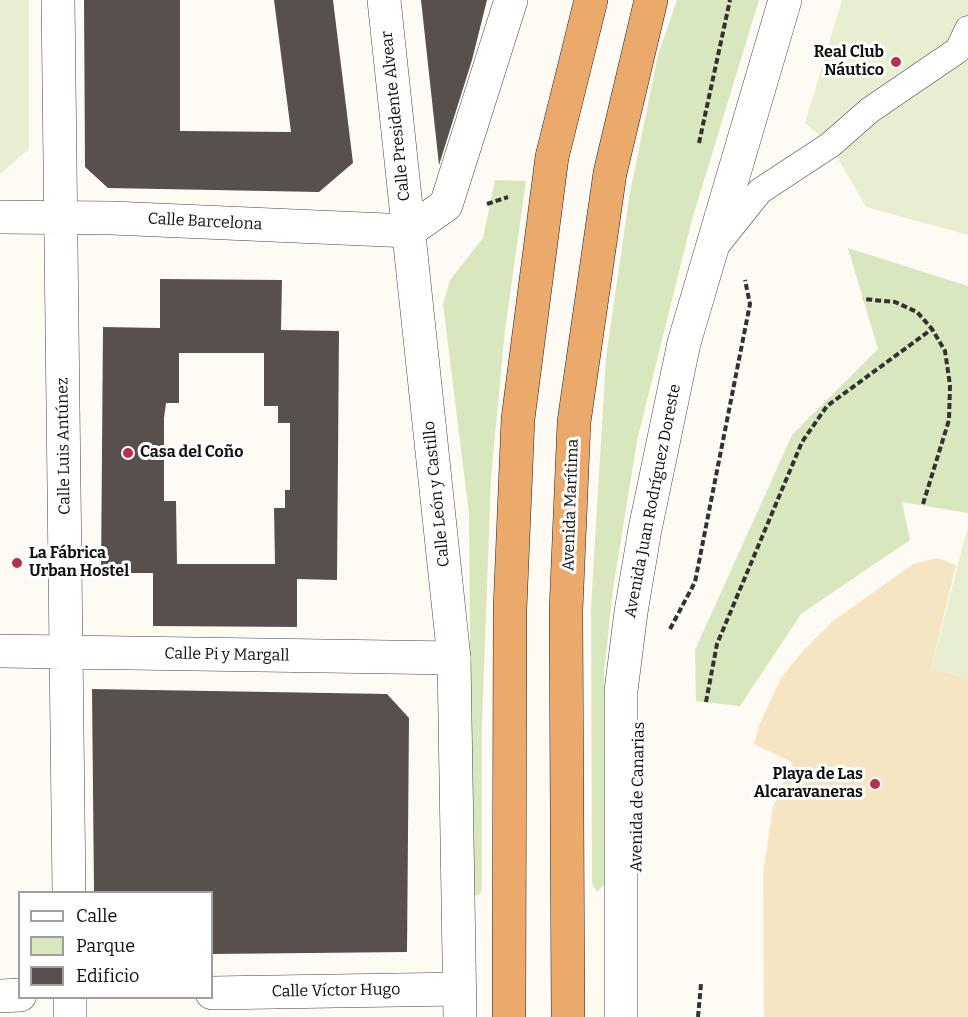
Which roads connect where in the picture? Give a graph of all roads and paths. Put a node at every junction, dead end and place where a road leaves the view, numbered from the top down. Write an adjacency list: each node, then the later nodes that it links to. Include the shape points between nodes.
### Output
1 (58, 0): 9 (street, Calle Luis Antúnez)
2 (384, 0): 10 (street, Calle Presidente Alvear)
3 (511, 0): 10 (street, via 446,205)
4 (591, 0): 29 (highway, via 552,158 518,419 510,609)
5 (651, 0): 30 (highway, Avenida Marítima, via 610,173 574,422 566,610)
6 (785, 0): 11 (street, Avenida Juan Rodríguez Doreste)
7 (968, 29): 11 (lane, via 958,50 760,192)
8 (0, 217): 9 (street, Calle Barcelona)
9 (61, 218): 10 (street, Calle Barcelona); 18 (street, Calle Luis Antúnez)
10 (409, 231): 19 (street, Calle León y Castillo)
11 (711, 254): 31 (street, Avenida Juan Rodríguez Doreste, via 684,344 647,518 621,692)
12 (863, 299): 14 (path, via 917,312)
13 (750, 304): 16 (path, via 695,582)
14 (932, 329): 15 (path, via 945,351 950,385 949,420); 20 (path, via 827,406 802,442 717,644)
15 (923, 504)
16 (665, 639)
17 (0, 651): 18 (street, Calle Pi y Margall)
18 (66, 652): 19 (street, Calle Pi y Margall); 21 (street, Calle Luis Antúnez)
19 (454, 658): 27 (street, Calle León y Castillo)
20 (706, 702)
21 (69, 891)
22 (701, 984): 32 (path)
23 (213, 993): 27 (street, Calle Víctor Hugo)
24 (0, 996): 25 (street)
25 (18, 996)
26 (70, 999): 28 (street)
27 (460, 1003)
28 (70, 1017)
29 (508, 1017)
30 (568, 1017)
31 (621, 1017)
32 (698, 1017)

